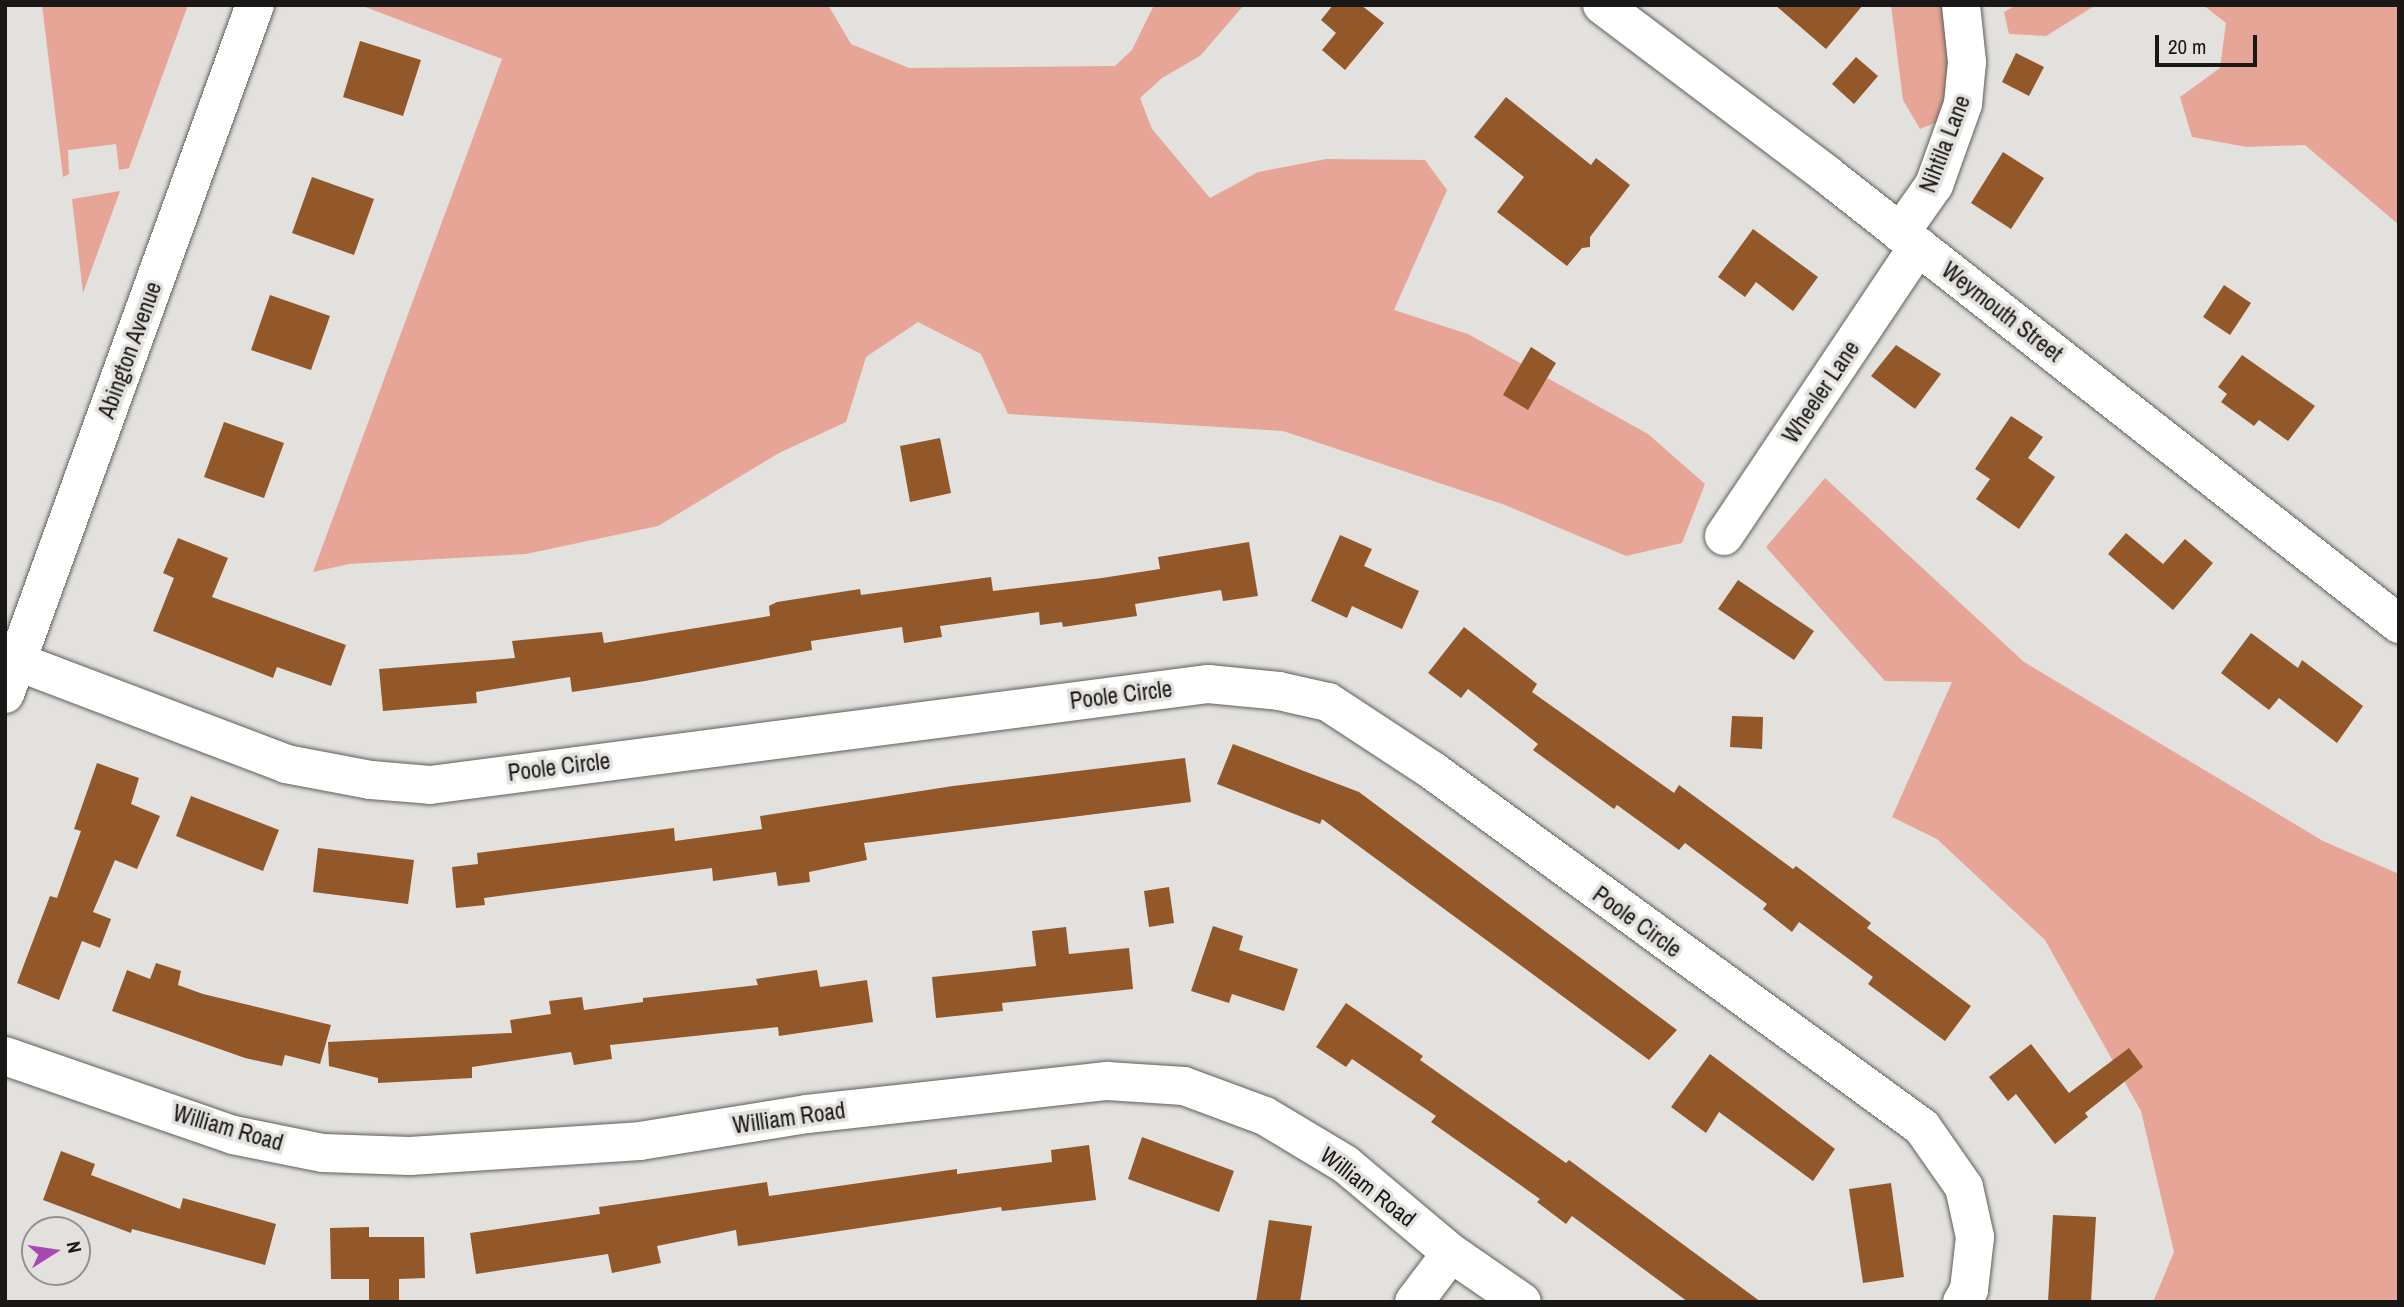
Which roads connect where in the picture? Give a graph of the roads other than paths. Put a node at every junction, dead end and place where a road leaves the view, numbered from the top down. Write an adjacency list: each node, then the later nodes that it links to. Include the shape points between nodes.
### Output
1 (255, 5): 7 (street, Abington Avenue)
2 (1602, 5): 4 (street, Weymouth Street)
3 (1961, 5): 4 (street, Nihtila Lane, via 1967,62 1964,104)
4 (1909, 240): 5 (street, Wheeler Lane); 6 (street, Weymouth Street)
5 (1724, 536)
6 (2399, 624)
7 (9, 671): 12 (street, Poole Circle, via 286,764 371,780 430,785 1208,684 1279,691 1328,702 1433,771 1923,1127 1964,1187 1975,1237 1969,1290)
8 (5, 1056): 9 (street, William Road, via 233,1135 323,1153 410,1156 640,1141 807,1114 1107,1081 1184,1086 1265,1116 1345,1164)
9 (1451, 1253): 10 (street); 11 (street, William Road)
10 (1414, 1302)
11 (1522, 1302)
12 (1962, 1302)

